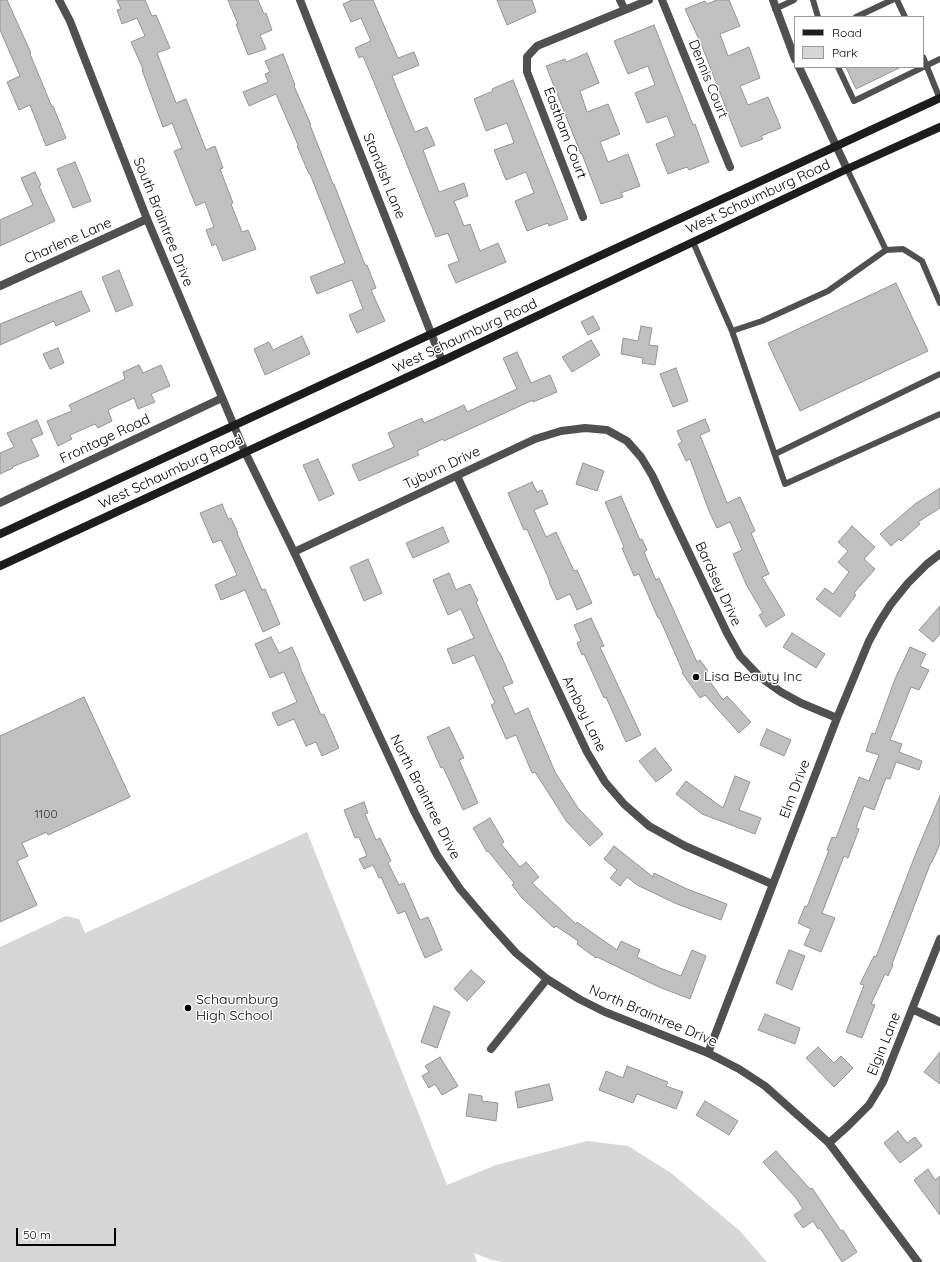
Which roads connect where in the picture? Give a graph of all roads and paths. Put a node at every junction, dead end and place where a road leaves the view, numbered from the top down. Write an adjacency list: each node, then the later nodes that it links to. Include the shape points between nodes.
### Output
1 (59, 0): 30 (street, South Braintree Drive, via 70,21)
2 (300, 0): 36 (street, Standish Lane)
3 (620, 0): 11 (street)
4 (649, 0): 11 (street)
5 (662, 0): 27 (street, Dennis Court)
6 (773, 0): 12 (street)
7 (794, 0): 12 (lane)
8 (813, 0): 13 (lane)
9 (892, 0): 14 (lane)
10 (897, 0): 15 (lane)
11 (624, 10): 29 (street, Eastham Court, via 537,46 527,57 528,72)
12 (775, 10): 16 (street)
13 (818, 16)
14 (858, 16)
15 (905, 16)
16 (794, 57)
17 (924, 59): 19 (lane)
18 (940, 59): 19 (lane)
19 (927, 65): 20 (lane); 24 (lane)
20 (924, 66)
21 (799, 68): 26 (street)
22 (838, 68): 23 (lane, via 854,101)
23 (921, 68)
24 (940, 98): 26 (main road, West Schaumburg Road)
25 (940, 126): 28 (main road, West Schaumburg Road)
26 (836, 146): 28 (street); 36 (main road, West Schaumburg Road)
27 (730, 167)
28 (847, 169): 31 (main road, West Schaumburg Road); 32 (lane)
29 (583, 217)
30 (147, 219): 33 (street, Charlene Lane); 39 (street, South Braintree Drive)
31 (693, 242): 35 (lane); 37 (main road, West Schaumburg Road)
32 (886, 250): 34 (lane, via 902,249 922,261); 35 (lane, via 828,291 762,321)
33 (0, 286)
34 (940, 303)
35 (732, 331): 44 (lane)
36 (432, 333): 37 (street, Standish Lane); 41 (main road, West Schaumburg Road)
37 (442, 361): 43 (main road, West Schaumburg Road)
38 (940, 374): 44 (lane)
39 (222, 398): 41 (street, South Braintree Drive); 46 (street, Frontage Road)
40 (940, 414): 44 (lane, via 785,484)
41 (234, 426): 43 (street, South Braintree Drive); 47 (main road, West Schaumburg Road)
42 (607, 430): 45 (street, Tyburn Drive, via 561,430 535,439); 51 (street, Bardsey Drive, via 627,441 652,475 740,656 760,677 781,692 801,704)
43 (245, 452): 48 (street, North Braintree Drive); 50 (main road, West Schaumburg Road)
44 (775, 454)
45 (457, 476): 48 (street, Tyburn Drive); 52 (street, Amboy Lane, via 587,752 605,782 624,804 649,826 685,846)
46 (0, 503)
47 (0, 534)
48 (294, 552): 54 (street, North Braintree Drive, via 437,855 460,889 489,923 516,952)
49 (940, 554): 51 (street, Elm Drive, via 908,583 880,621)
50 (0, 566)
51 (837, 718): 52 (street, Elm Drive)
52 (772, 884): 58 (street, Elm Drive)
53 (940, 939): 55 (street, Elgin Lane)
54 (547, 979): 57 (street); 58 (street, North Braintree Drive, via 605,1012)
55 (912, 1009): 56 (street); 59 (street, Elgin Lane, via 883,1082 869,1105)
56 (940, 1022)
57 (491, 1048)
58 (708, 1053): 59 (street, North Braintree Drive, via 766,1086)
59 (829, 1143): 60 (street, North Braintree Drive)
60 (918, 1262)

